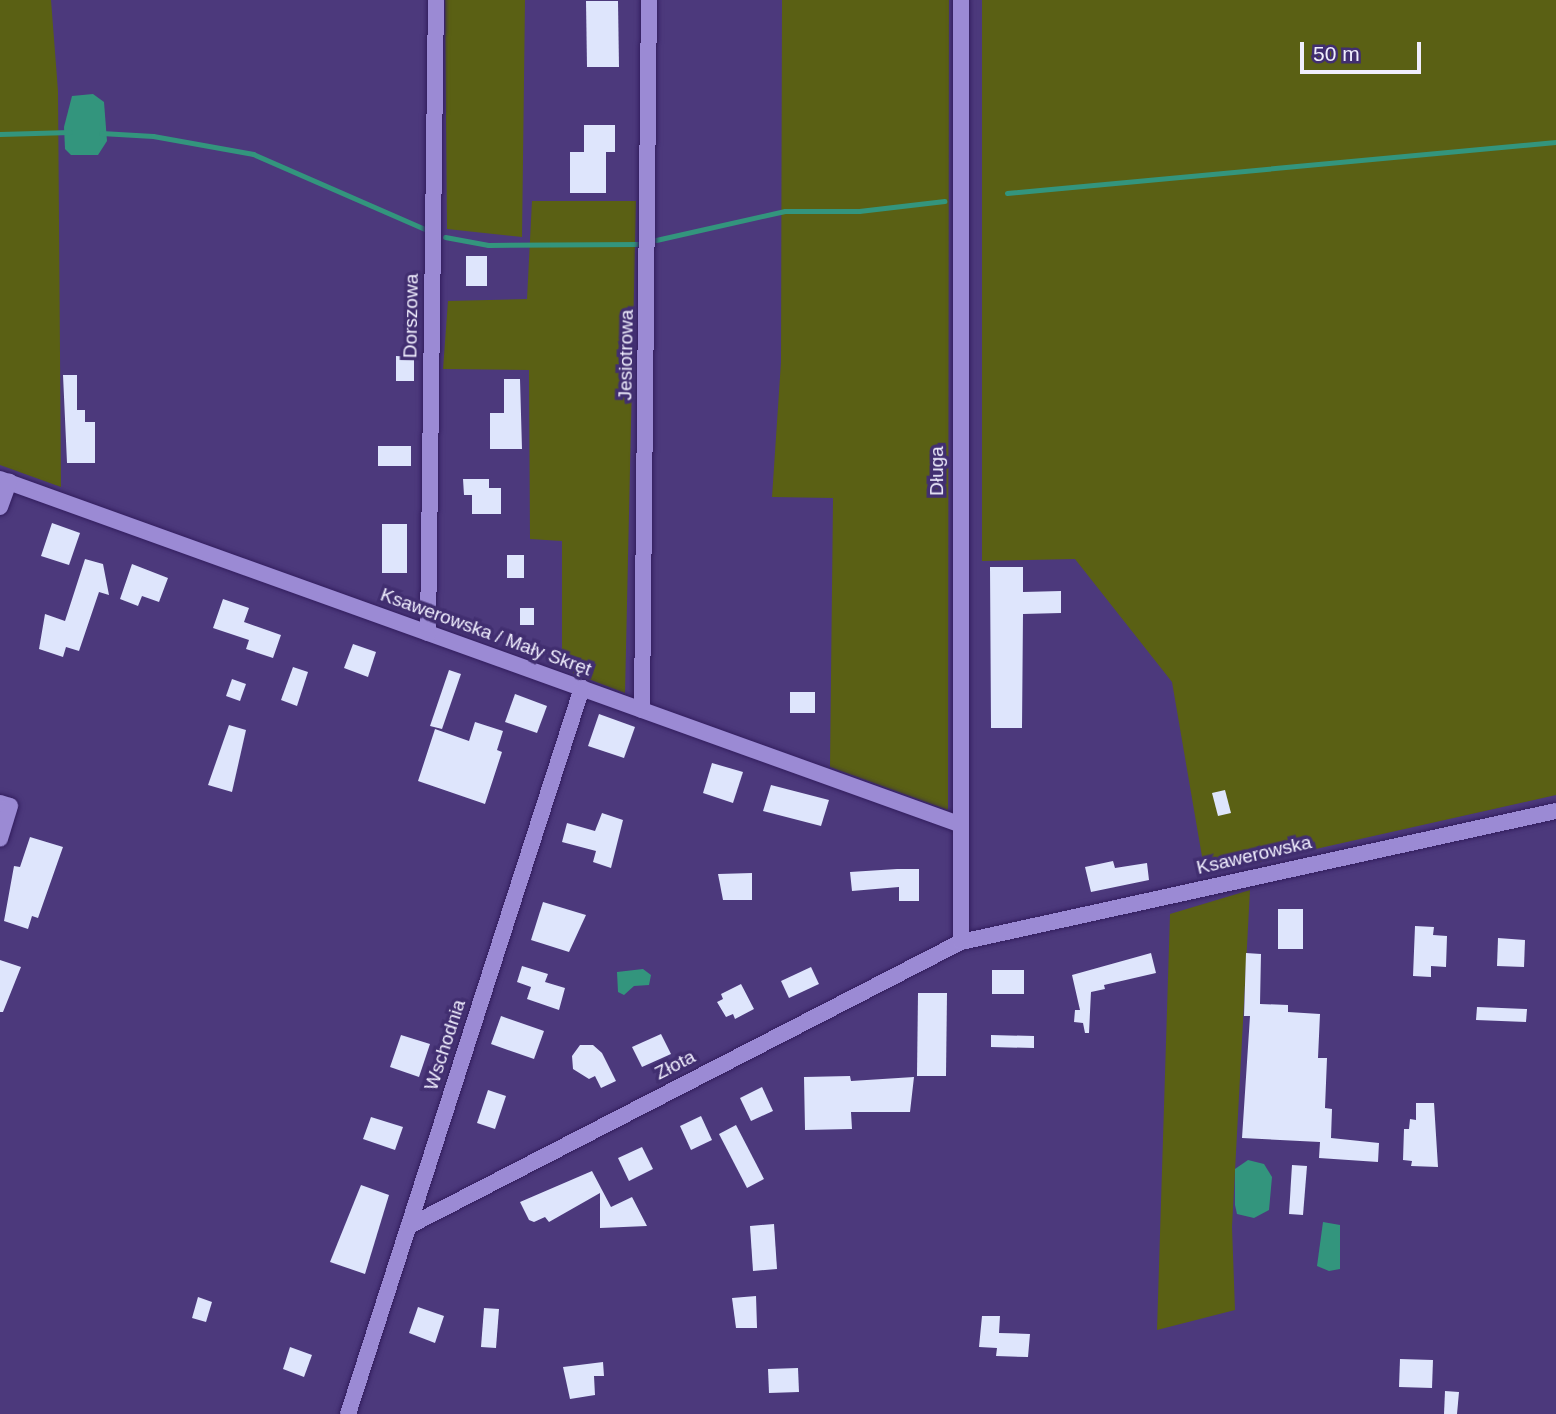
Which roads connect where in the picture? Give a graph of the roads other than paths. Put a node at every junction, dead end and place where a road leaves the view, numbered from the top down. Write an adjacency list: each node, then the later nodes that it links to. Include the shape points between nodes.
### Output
1 (436, 0): 6 (street, Dorszowa)
2 (649, 0): 8 (street, Jesiotrowa)
3 (961, 0): 11 (street, Długa)
4 (4, 480): 5 (street); 6 (street, Ksawerowska / Mały Skręt)
5 (0, 508)
6 (428, 633): 7 (street, Ksawerowska / Mały Skręt)
7 (582, 688): 8 (street, Ksawerowska / Mały Skręt); 14 (street, Wschodnia)
8 (642, 710): 11 (street, Ksawerowska / Mały Skręt)
9 (0, 803): 12 (street, via 10,806)
10 (1556, 811): 13 (street, Ksawerowska)
11 (959, 824): 13 (street, Długa)
12 (0, 839)
13 (961, 942): 14 (street, Złota)
14 (408, 1226): 15 (street, Wschodnia)
15 (348, 1414)

